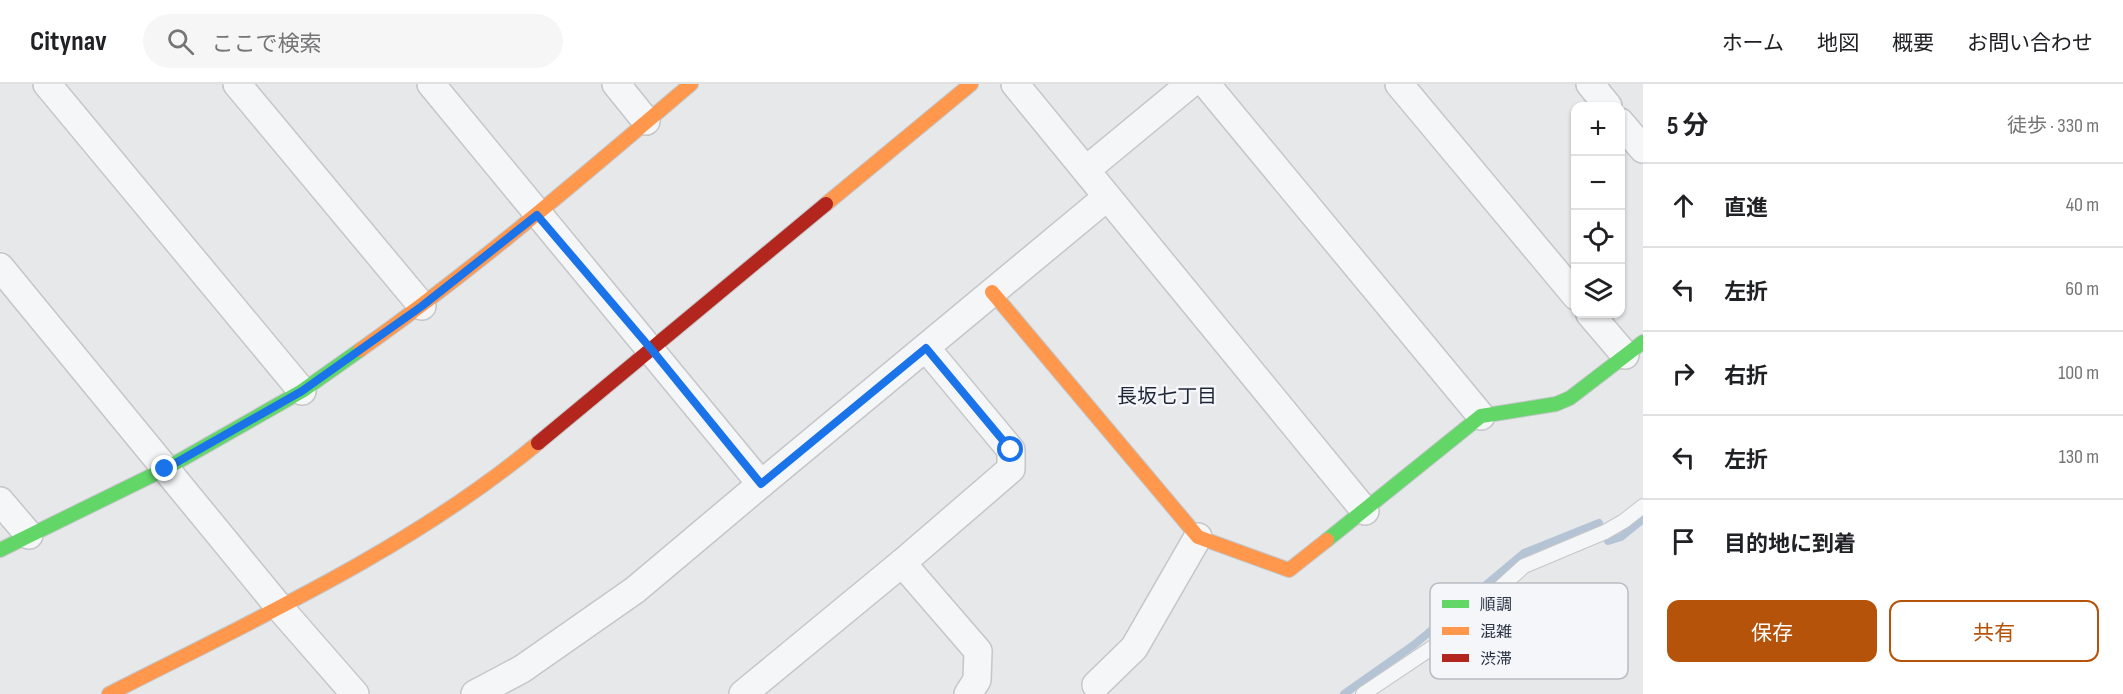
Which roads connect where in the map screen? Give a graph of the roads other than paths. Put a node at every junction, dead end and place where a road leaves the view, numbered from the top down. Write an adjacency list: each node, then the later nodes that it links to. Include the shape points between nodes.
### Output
1 (47, 84): 27 (street)
2 (237, 84): 22 (street)
3 (431, 84): 18 (street)
4 (616, 84): 13 (street)
5 (691, 84): 13 (street)
6 (971, 84): 26 (street)
7 (1015, 84): 16 (street)
8 (1190, 84): 16 (street)
9 (1206, 84): 28 (street)
10 (1399, 84): 20 (street)
11 (1590, 84): 12 (street)
12 (1605, 102)
13 (646, 121): 18 (street)
14 (1625, 128): 15 (street)
15 (1643, 149)
16 (1086, 170): 17 (street)
17 (1107, 197): 21 (street); 33 (street)
18 (537, 215): 22 (street); 26 (street)
19 (0, 267): 29 (street)
20 (1571, 291)
21 (992, 292): 24 (street); 35 (street)
22 (422, 306): 27 (street)
23 (1595, 318): 25 (street)
24 (926, 348): 30 (street); 37 (street, via 1011,450 1011,470)
25 (1634, 348): 28 (street, via 1570,398 1556,404)
26 (652, 350): 30 (street); 39 (street, via 531,448 418,530)
27 (302, 391): 29 (street)
28 (1481, 416): 33 (street)
29 (165, 469): 34 (street); 39 (street)
30 (761, 484): 44 (street, via 636,590 522,669)
31 (0, 501): 34 (street)
32 (1643, 506): 38 (lane, via 1605,532 1524,566)
33 (1365, 511): 35 (street, via 1289,570)
34 (28, 535): 36 (street)
35 (1198, 537): 41 (street, via 1134,648)
36 (0, 550)
37 (903, 563): 45 (street); 46 (street, via 978,651 977,680)
38 (1505, 583)
39 (279, 607): 42 (street); 43 (street)
40 (1430, 649): 47 (lane)
41 (1096, 685)
42 (109, 694)
43 (355, 694)
44 (475, 694)
45 (743, 694)
46 (969, 694)
47 (1363, 694)

